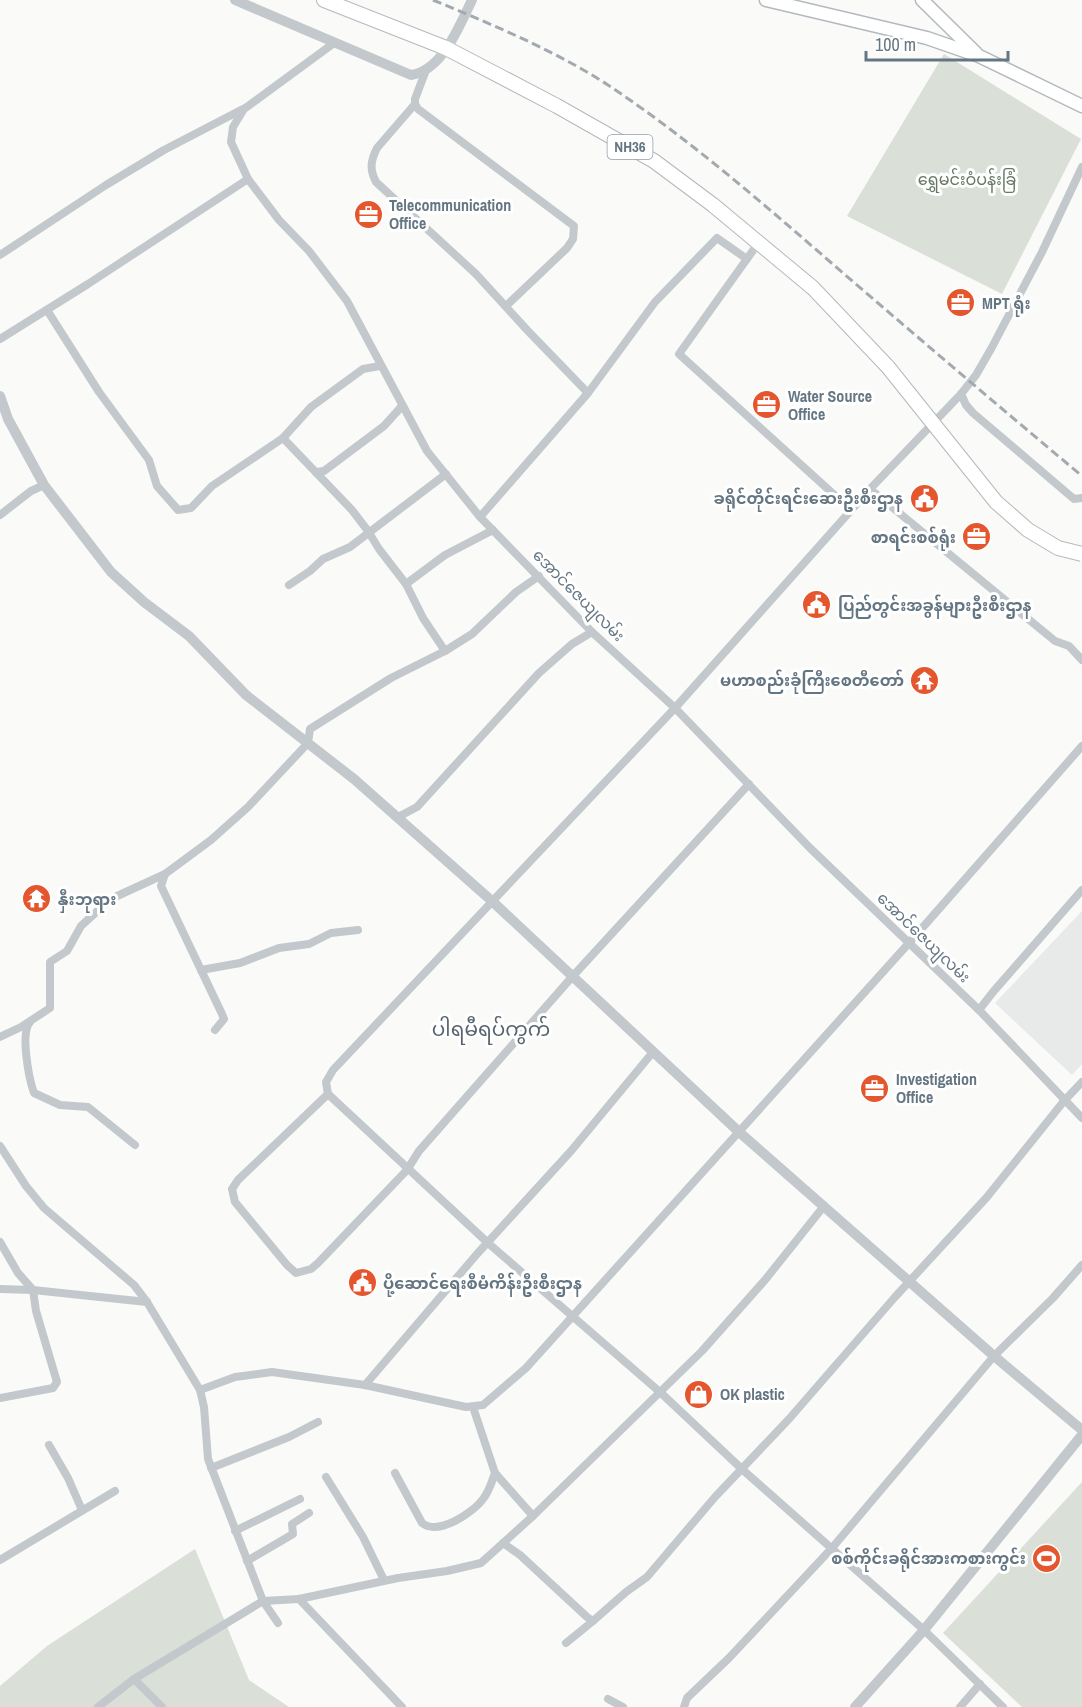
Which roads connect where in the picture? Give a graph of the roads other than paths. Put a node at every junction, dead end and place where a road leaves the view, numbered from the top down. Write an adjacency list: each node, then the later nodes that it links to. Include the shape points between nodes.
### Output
1 (235, 0): 6 (street)
2 (324, 0): 7 (highway, NH36)
3 (472, 0): 7 (street)
4 (766, 0): 8 (main road, via 927,38)
5 (922, 0): 8 (main road)
6 (334, 43): 9 (street, via 402,73 411,75); 12 (street, အောင်ဇေယျလမ်း)
7 (446, 48): 9 (street); 15 (highway, NH36, via 654,161)
8 (979, 56): 11 (main road)
9 (426, 70): 10 (street)
10 (415, 104): 18 (street, via 377,148 371,165 376,182); 18 (street, via 574,226 567,248)
11 (1082, 106)
12 (244, 109): 14 (street, အောင်ဇေယျလမ်း, via 233,128 231,142); 16 (street, via 106,185)
13 (1082, 167): 23 (street, via 1042,252)
14 (248, 178): 19 (street); 21 (street, အောင်ဇေယျလမ်း, via 347,301)
15 (759, 242): 17 (street); 37 (highway, NH36, bridge, via 813,288 888,367 996,502 1028,530 1058,548)
16 (0, 255)
17 (747, 259): 22 (street, via 717,238 655,302); 32 (street, via 679,354)
18 (506, 306): 22 (street)
19 (47, 310): 20 (street); 26 (street, via 99,392 149,459 157,486 178,510 191,508 212,486)
20 (0, 339)
21 (380, 366): 25 (street, အောင်ဇေယျလမ်း); 26 (street, via 363,369 311,407)
22 (588, 393): 34 (street)
23 (962, 394): 30 (street); 31 (street, via 973,413)
24 (0, 396): 29 (street)
25 (402, 406): 27 (street, via 384,426 324,471); 28 (street, အောင်ဇေယျလမ်း, via 427,451)
26 (283, 438): 27 (street)
27 (316, 472): 36 (street)
28 (446, 474): 34 (street, အောင်ဇေယျလမ်း); 36 (street)
29 (44, 485): 33 (street); 45 (street, via 111,572 144,603 189,636 246,695)
30 (870, 489): 32 (street); 43 (street)
31 (1079, 501)
32 (851, 510): 44 (street)
33 (0, 515)
34 (480, 517): 35 (street, အောင်ဇေယျလမ်း)
35 (493, 530): 38 (street, အောင်ဇေယျလမ်း); 39 (street, via 445,555)
36 (368, 531): 39 (street); 40 (street, via 350,547 323,559)
37 (1082, 554)
38 (538, 576): 41 (street, အောင်ဇေယျလမ်း); 42 (street, via 472,634)
39 (406, 584): 42 (street)
40 (289, 585)
41 (592, 632): 44 (street, အောင်ဇေယျလမ်း); 48 (street, via 539,673 417,807)
42 (445, 651): 45 (street, via 391,678 310,729)
43 (1082, 660)
44 (675, 708): 47 (street, အောင်ဇေယျလမ်း); 51 (street)
45 (308, 743): 48 (street); 49 (street, via 248,807)
46 (1082, 746): 53 (street)
47 (749, 784): 53 (street, အောင်ဇေယျလမ်း); 55 (street)
48 (398, 817): 51 (street)
49 (165, 874): 54 (street, via 161,886); 57 (street, via 115,897 81,926 67,951 50,962 50,1008)
50 (1082, 890): 56 (street)
51 (493, 902): 55 (street); 62 (street, via 333,1070 326,1082)
52 (358, 930): 54 (street, via 331,933 309,944 279,948 240,963)
53 (909, 943): 56 (street, အောင်ဇေယျလမ်း); 65 (street)
54 (201, 970): 58 (street, via 224,1019)
55 (572, 977): 60 (street); 68 (street, via 419,1151)
56 (979, 1010): 63 (street, အောင်ဇေယျလမ်း)
57 (31, 1020): 59 (street); 67 (street, via 26,1040 34,1093 60,1105 88,1107)
58 (215, 1030)
59 (0, 1036)
60 (653, 1052): 65 (street); 71 (street)
61 (1082, 1082): 63 (street)
62 (328, 1094): 68 (street); 68 (street, via 232,1189 235,1202 286,1265 296,1274 311,1269)
63 (1064, 1101): 64 (street, အောင်ဇေယျလမ်း); 73 (street, via 987,1197)
64 (1082, 1118)
65 (738, 1131): 69 (street); 77 (street)
66 (0, 1146): 76 (street, via 44,1208 134,1285)
67 (135, 1146)
68 (407, 1170): 71 (street)
69 (824, 1206): 73 (street); 81 (street, via 765,1280)
70 (0, 1242): 75 (street)
71 (488, 1243): 77 (street); 79 (street)
72 (1082, 1265): 78 (street)
73 (909, 1282): 78 (street); 89 (street)
74 (0, 1289): 75 (street)
75 (33, 1290): 76 (street); 82 (street, via 57,1382 53,1388)
76 (147, 1302): 80 (street)
77 (572, 1316): 81 (street); 83 (street, via 526,1368 483,1405)
78 (994, 1356): 85 (street); 100 (street)
79 (365, 1385): 80 (street, via 272,1372 235,1377); 83 (street)
80 (200, 1390): 88 (street)
81 (660, 1393): 89 (street); 97 (street)
82 (0, 1398)
83 (473, 1407): 91 (street)
84 (318, 1422): 88 (street)
85 (1082, 1430)
86 (1082, 1435): 108 (street)
87 (49, 1445): 95 (street)
88 (211, 1468): 98 (street)
89 (742, 1469): 100 (street); 106 (street, via 647,1577)
90 (395, 1473): 91 (street, via 422,1523 433,1529 454,1522 475,1508)
91 (495, 1473): 97 (street)
92 (326, 1477): 103 (street)
93 (115, 1491): 95 (street)
94 (300, 1499): 98 (street)
95 (82, 1510): 101 (street)
96 (309, 1513): 102 (street, via 292,1524 293,1534)
97 (534, 1516): 99 (street)
98 (235, 1531): 102 (street)
99 (503, 1543): 103 (street, via 481,1563); 106 (street)
100 (832, 1548): 108 (street); 117 (street, via 687,1698)
101 (0, 1560)
102 (247, 1561): 105 (street)
103 (384, 1580): 104 (street)
104 (300, 1599): 105 (street); 115 (street)
105 (263, 1601): 107 (street); 110 (street)
106 (593, 1621): 109 (street)
107 (278, 1623)
108 (924, 1630): 111 (street); 118 (street)
109 (566, 1643)
110 (134, 1679): 113 (street); 114 (street)
111 (980, 1684): 119 (street); 120 (street)
112 (608, 1699): 116 (street)
113 (98, 1707)
114 (162, 1707)
115 (402, 1707)
116 (623, 1707)
117 (684, 1707)
118 (855, 1707)
119 (960, 1707)
120 (1003, 1707)

